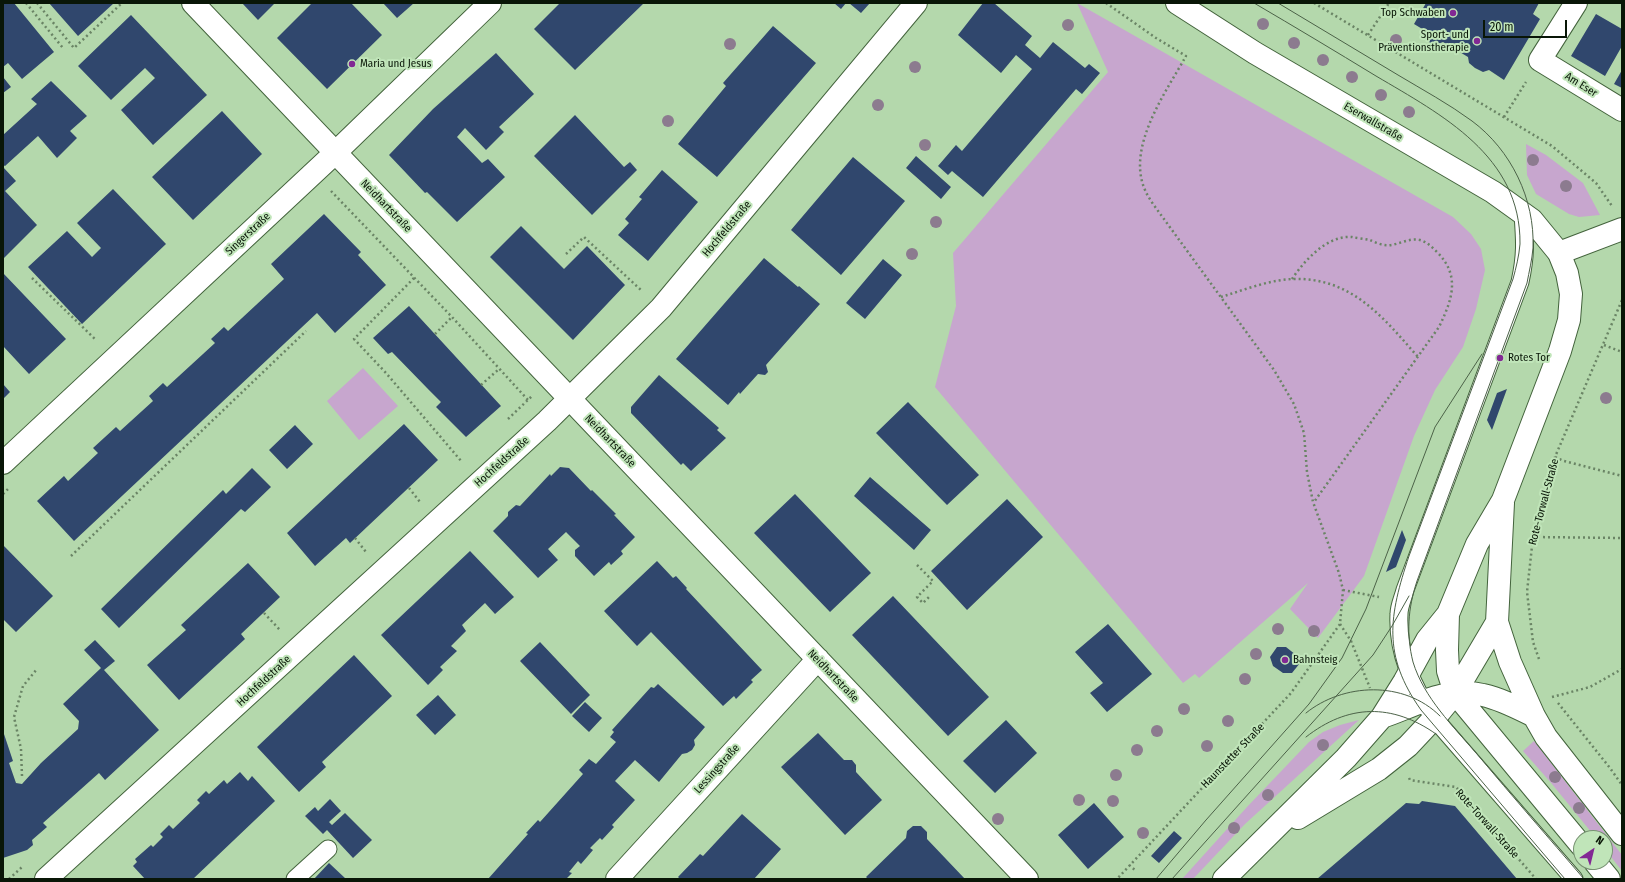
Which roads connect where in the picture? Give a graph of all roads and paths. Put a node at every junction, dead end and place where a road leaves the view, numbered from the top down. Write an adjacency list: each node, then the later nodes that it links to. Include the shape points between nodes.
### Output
1 (26, 3): 13 (path)
2 (37, 3): 3 (path, via 74,48)
3 (122, 3)
4 (192, 3): 17 (street, Neidhartstraße)
5 (490, 3): 17 (street, Singerstraße)
6 (916, 3): 29 (street, Hochfeldstraße)
7 (1106, 3): 27 (path, via 1186,56 1154,114 1142,148 1141,169 1144,189 1153,204)
8 (1177, 3): 20 (street, Eserwallstraße, via 1255,53 1493,192)
9 (1314, 3): 12 (path)
10 (1389, 3): 12 (path)
11 (1576, 3): 15 (street, Am Eser, via 1540,60)
12 (1368, 35): 16 (path)
13 (63, 48)
14 (1527, 81): 16 (path)
15 (1622, 110)
16 (1504, 117): 19 (path, via 1552,146 1596,183)
17 (335, 153): 18 (street, Singerstraße); 39 (street, Neidhartstraße)
18 (314, 172): 25 (path); 36 (street, Singerstraße)
19 (1613, 209)
20 (1523, 214): 22 (street, Eserwallstraße, via 1532,220); 57 (lane, via 1525,259 1520,282 1416,558)
21 (1622, 229): 22 (street)
22 (1559, 253): 46 (street, via 1567,273 1571,294 1569,320 1560,351)
23 (566, 254): 29 (path, via 584,237)
24 (32, 278): 36 (path)
25 (414, 278): 30 (path); 42 (path, via 354,339)
26 (1292, 279): 27 (path, via 1266,283); 35 (path, via 1315,280 1337,286 1356,296 1390,326); 35 (path, via 1310,256 1328,242 1349,237 1385,245 1419,240 1431,245 1450,269 1453,289 1439,327)
27 (1221, 297): 48 (path, via 1274,370 1294,404 1304,433 1307,472)
28 (1622, 300): 33 (path, Rote-Torwall-Straße)
29 (661, 308): 39 (street, Hochfeldstraße)
30 (452, 317): 32 (path); 37 (path)
31 (306, 331): 53 (path)
32 (435, 334)
33 (1604, 345): 34 (path); 41 (path, Rote-Torwall-Straße)
34 (1622, 352)
35 (1418, 357): 48 (path)
36 (115, 359): 43 (street, Singerstraße)
37 (499, 369): 38 (path); 40 (path)
38 (482, 385)
39 (570, 400): 40 (street, Hochfeldstraße); 63 (street, Neidhartstraße)
40 (547, 421): 84 (street, Hochfeldstraße)
41 (1555, 457): 44 (path); 49 (path, Rote-Torwall-Straße)
42 (462, 462)
43 (3, 463)
44 (1622, 476)
45 (409, 488): 47 (path)
46 (1503, 500): 59 (street, via 1477,544); 60 (street)
47 (420, 502)
48 (1313, 502): 55 (path)
49 (1533, 537): 51 (path); 64 (path, Rote-Torwall-Straße, via 1527,592 1533,642)
50 (355, 538): 52 (path)
51 (1622, 538)
52 (366, 552)
53 (72, 556)
54 (917, 565): 56 (path, via 933,581 917,597 923,603)
55 (1343, 590): 57 (path); 61 (path)
56 (929, 597)
57 (1402, 602): 67 (lane, via 1399,614 1400,639)
58 (264, 612): 62 (path)
59 (1448, 614): 67 (street, via 1427,640); 69 (street, via 1448,671)
60 (1497, 622): 69 (street); 72 (street, via 1510,662)
61 (1340, 624): 73 (path, via 1351,642); 81 (path, Haunstetter Straße, via 1271,719)
62 (280, 630)
63 (818, 659): 86 (street, Lessingstraße); 87 (street, Neidhartstraße)
64 (1540, 663)
65 (37, 669): 75 (path, via 23,686 14,717 21,749)
66 (1622, 669): 70 (path, via 1590,687)
67 (1408, 673): 71 (lane); 73 (street)
68 (1550, 690): 70 (path)
69 (1455, 693): 71 (street); 72 (street, via 1482,694); 78 (street)
70 (1553, 696): 76 (path)
71 (1429, 710): 73 (street); 74 (street, via 1408,746); 91 (lane)
72 (1534, 716): 77 (street, via 1546,737)
73 (1382, 718): 79 (street)
74 (1395, 756): 79 (street, via 1379,769); 90 (path, Rote-Torwall-Straße, via 1410,780 1456,787)
75 (22, 776)
76 (1622, 785)
77 (1622, 834)
78 (1573, 835)
79 (1268, 837): 89 (street)
80 (328, 849): 85 (lane)
81 (1129, 865): 82 (path); 88 (path, Haunstetter Straße)
82 (1135, 870)
83 (1602, 870): 92 (street)
84 (46, 879)
85 (295, 879)
86 (617, 879)
87 (1027, 879)
88 (1117, 879)
89 (1224, 879)
90 (1536, 879)
91 (1574, 879)
92 (1609, 879)

